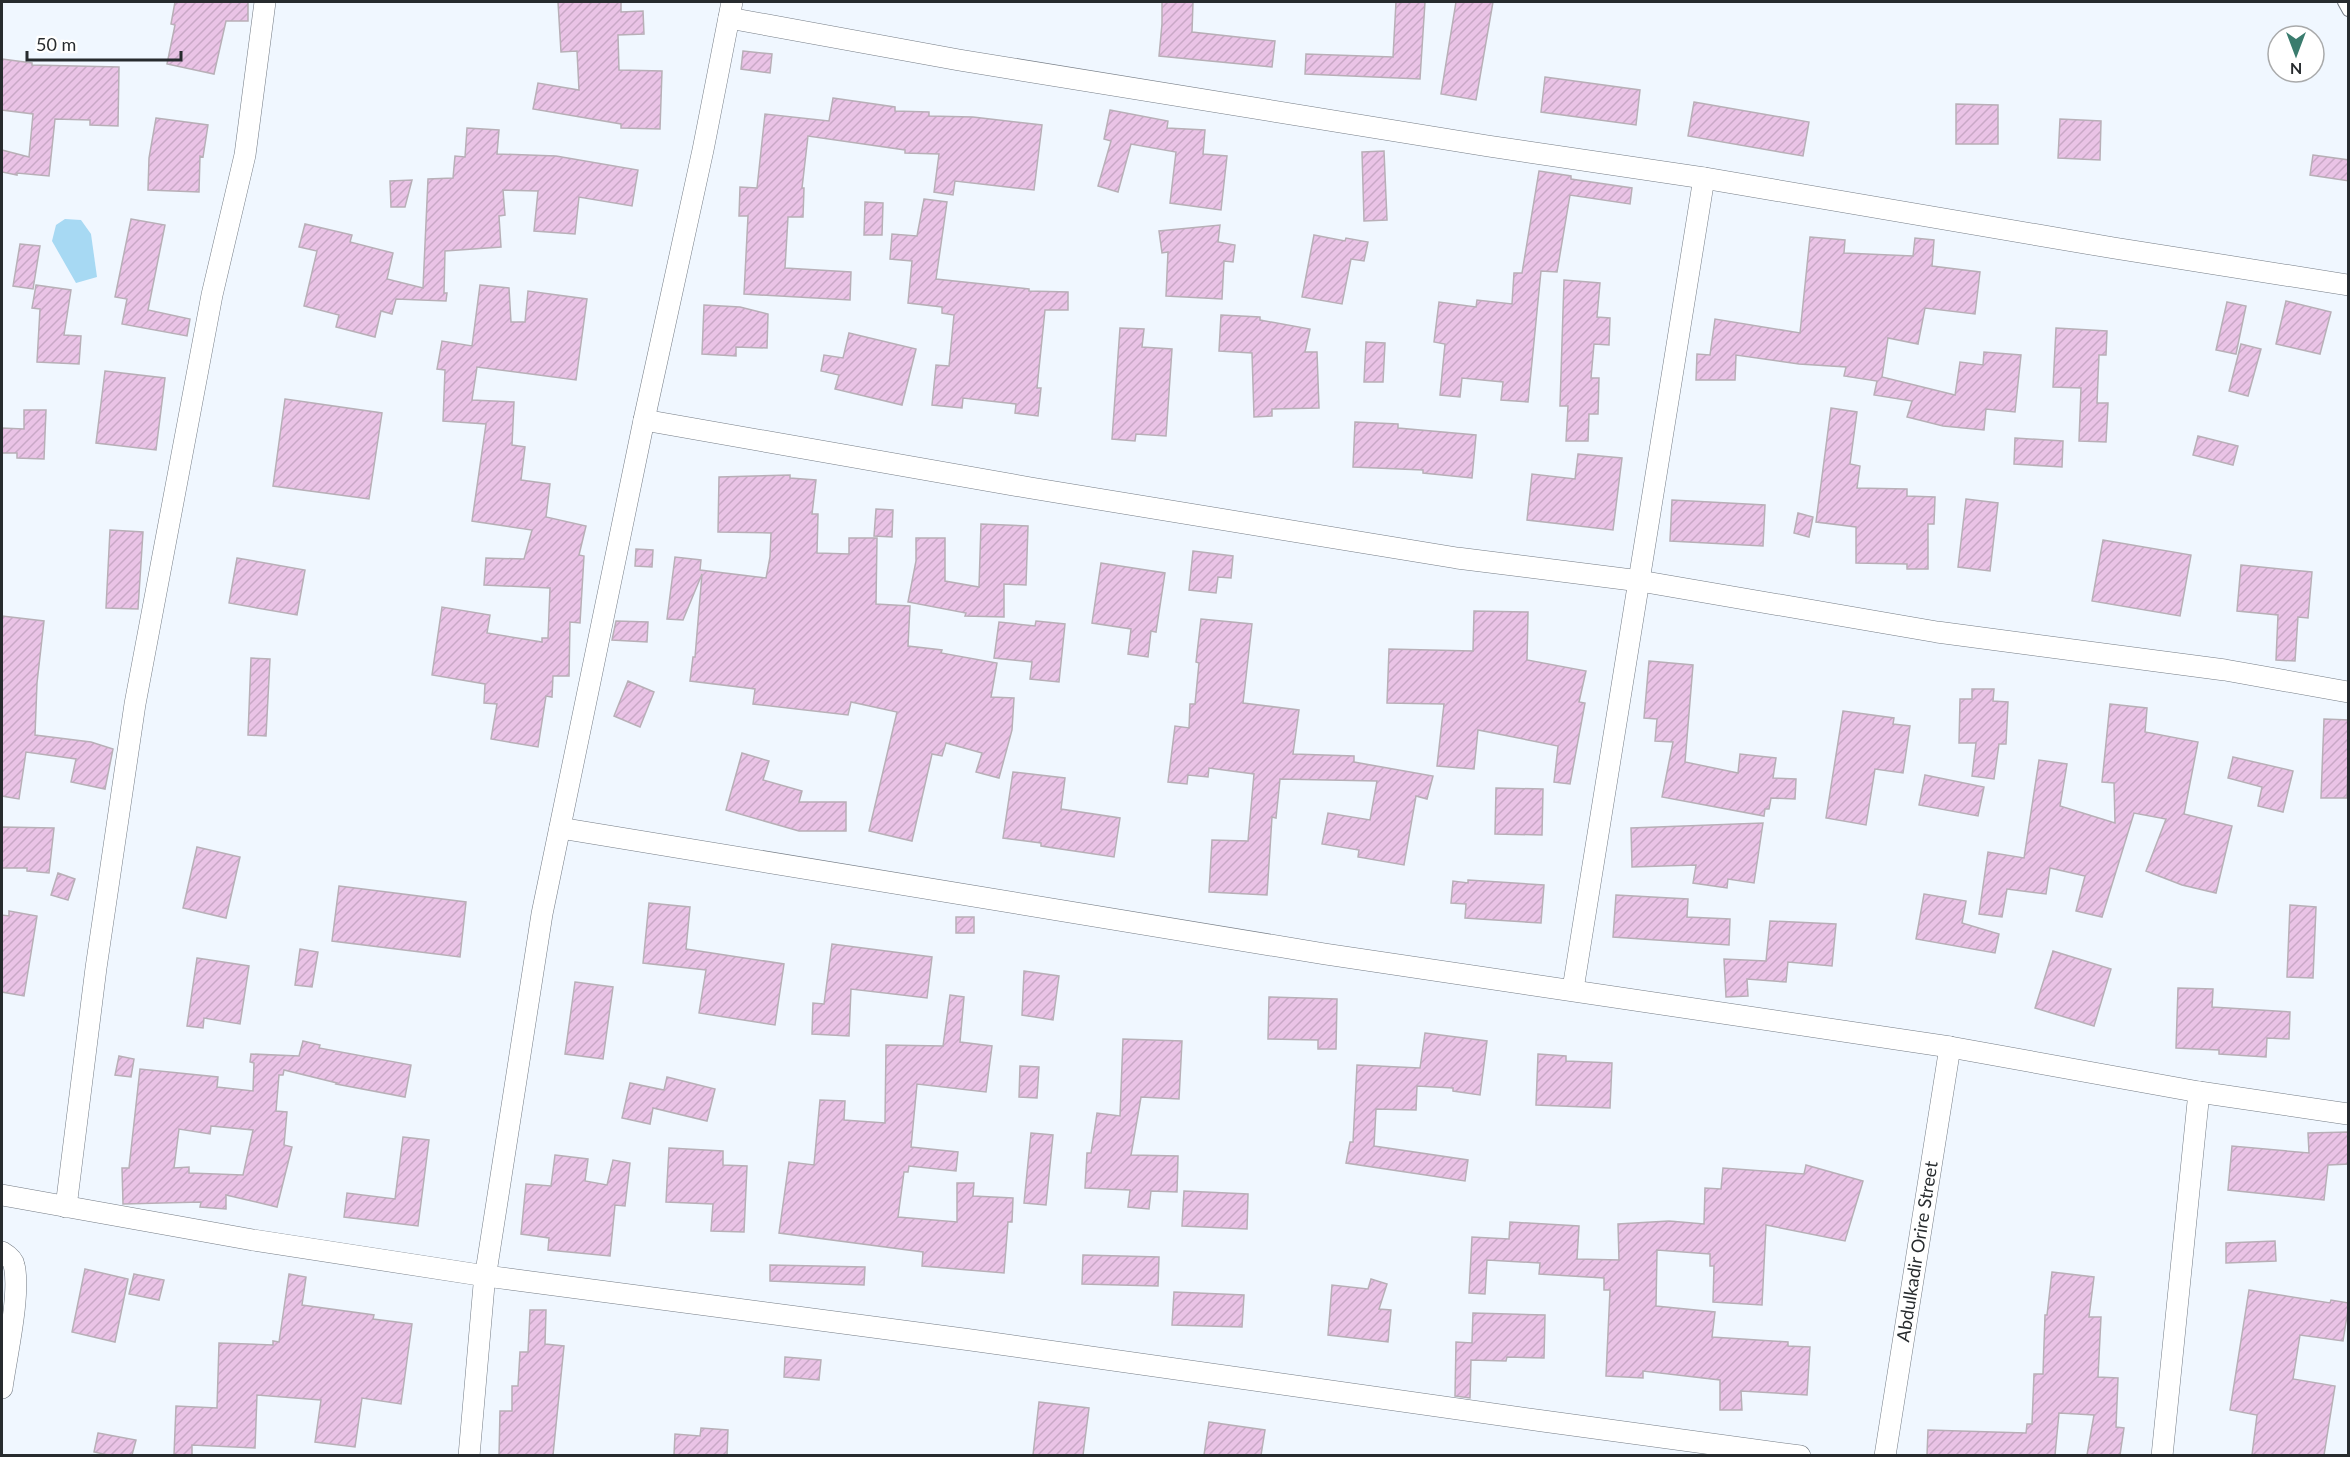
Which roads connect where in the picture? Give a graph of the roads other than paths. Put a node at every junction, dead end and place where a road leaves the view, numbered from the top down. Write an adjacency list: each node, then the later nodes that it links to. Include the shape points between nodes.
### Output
1 (265, 2): 16 (street, via 245,154 212,295 135,704)
2 (2343, 2): 4 (lane)
3 (730, 10): 5 (street, via 959,60); 7 (street)
4 (2349, 11)
5 (1704, 178): 6 (street); 8 (street)
6 (2349, 285)
7 (644, 420): 8 (street, via 1457,558); 10 (street)
8 (1640, 581): 9 (street, via 1937,632 2225,670); 11 (street)
9 (2349, 692)
10 (560, 828): 11 (street, via 1324,954); 18 (street, via 542,914)
11 (1573, 989): 12 (street)
12 (1950, 1047): 13 (street); 22 (street, Abdulkadir Orire Street)
13 (2199, 1092): 14 (street); 23 (street)
14 (2349, 1114)
15 (2, 1195): 16 (street)
16 (66, 1207): 18 (street)
17 (2, 1252): 19 (street, via 14,1263 16,1284)
18 (486, 1275): 20 (street); 21 (street)
19 (2, 1388)
20 (468, 1455)
21 (1800, 1455)
22 (1886, 1455)
23 (2163, 1455)

